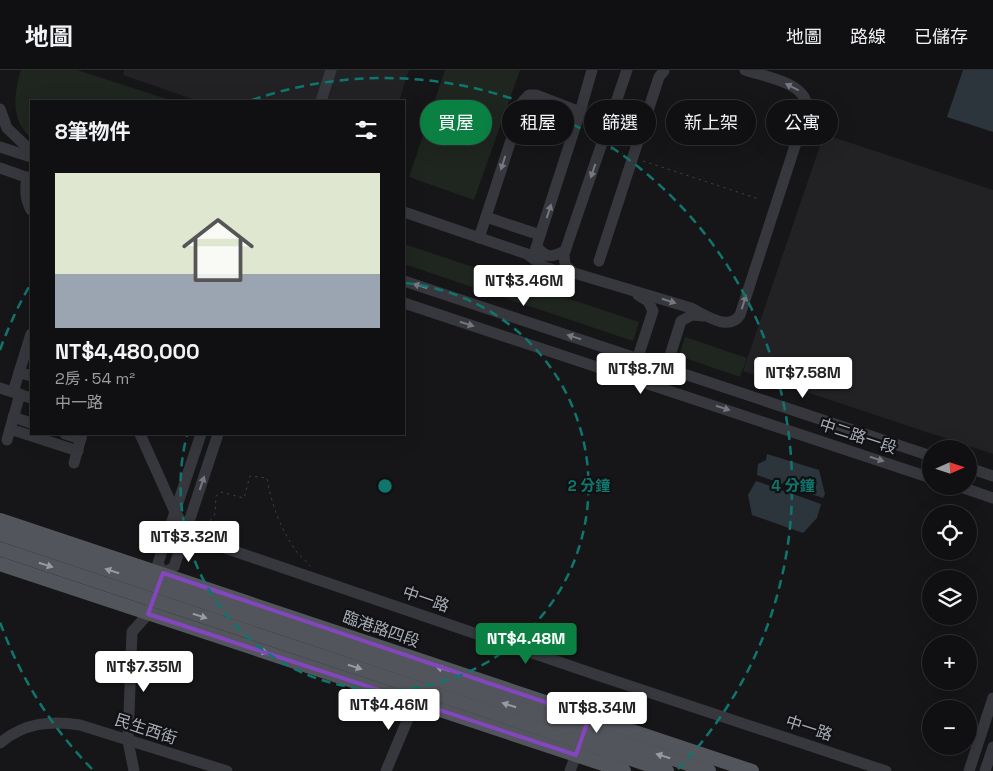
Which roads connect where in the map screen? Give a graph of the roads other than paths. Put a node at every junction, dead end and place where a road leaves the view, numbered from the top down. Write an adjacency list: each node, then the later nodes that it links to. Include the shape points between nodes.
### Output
1 (331, 70): 6 (street)
2 (592, 70): 8 (street)
3 (627, 70): 20 (street, one-way to 20)
4 (745, 70): 27 (street, one-way to 4, via 730,323 740,315 806,109 805,97 796,88)
5 (664, 71): 22 (street, via 659,77)
6 (321, 100)
7 (0, 109): 10 (street, via 7,128)
8 (580, 112): 17 (street, one-way to 17, via 536,94 526,97); 18 (street, one-way to 8)
9 (0, 147): 11 (street)
10 (30, 150)
11 (30, 157)
12 (0, 168): 13 (street)
13 (26, 177): 14 (street); 15 (street, via 26,199)
14 (0, 178)
15 (30, 208)
16 (405, 212): 19 (street)
17 (486, 217): 18 (street); 19 (street)
18 (540, 235): 21 (street)
19 (479, 238): 21 (street)
20 (566, 251): 21 (street, via 549,256); 23 (street, via 565,265)
21 (535, 252): 23 (street, via 545,267 568,275)
22 (599, 261)
23 (574, 273): 25 (street)
24 (405, 281): 29 (street, 中二路一段, one-way to 24)
25 (628, 288): 27 (street, one-way to 27); 29 (street, via 648,301 652,308)
26 (405, 303): 33 (street, 中二路一段, one-way to 33)
27 (709, 317): 30 (street, via 692,315 681,320)
28 (30, 337): 31 (street)
29 (637, 358): 30 (street, 中二路一段); 33 (street)
30 (666, 368): 35 (street); 45 (street, 中二路一段)
31 (19, 372): 32 (street); 36 (street)
32 (30, 376)
33 (631, 378): 35 (street, 中二路一段)
34 (0, 388): 36 (street)
35 (660, 388): 48 (street, 中二路一段, one-way to 48)
36 (16, 393): 37 (street); 38 (street)
37 (30, 398)
38 (14, 417): 39 (street); 44 (street, via 8,434)
39 (30, 423)
40 (139, 435): 52 (street)
41 (201, 435): 52 (street)
42 (218, 435): 54 (street, one-way to 42)
43 (82, 436): 44 (street)
44 (78, 451): 46 (street)
45 (922, 453)
46 (74, 463)
47 (978, 471): 49 (street)
48 (922, 475)
49 (993, 476)
50 (978, 493): 51 (street)
51 (993, 498)
52 (175, 512): 54 (street); 58 (street, via 158,563)
53 (0, 520): 58 (main road, 臨港路四段)
54 (186, 529): 58 (street, via 174,568); 76 (street, 中一路, via 192,537 205,543)
55 (0, 534): 58 (main road, 臨港路四段, one-way to 55)
56 (0, 549): 59 (main road, 臨港路四段, one-way to 59)
57 (0, 564): 60 (main road, 臨港路四段)
58 (160, 580): 59 (street); 63 (main road, 臨港路四段, one-way to 58)
59 (153, 600): 60 (street); 63 (main road, 臨港路四段, one-way to 63)
60 (148, 614): 62 (main road, 臨港路四段, one-way to 62); 64 (street, via 132,632)
61 (993, 698): 77 (street)
62 (415, 702): 63 (main road, 臨港路四段); 70 (street)
63 (582, 736): 71 (street); 72 (main road, 臨港路四段); 73 (main road, 臨港路四段); 74 (main road, 臨港路四段, one-way to 63); 75 (main road, 臨港路四段)
64 (128, 741): 65 (street, 民生西街, via 80,724 62,722 26,727); 67 (street, 民生西街); 68 (street)
65 (0, 743)
66 (993, 747): 78 (street)
67 (191, 766): 69 (street, 民生西街)
68 (134, 771)
69 (227, 771)
70 (386, 771)
71 (570, 771)
72 (624, 771)
73 (667, 771)
74 (709, 771)
75 (752, 771)
76 (886, 771)
77 (969, 771)
78 (985, 771)

